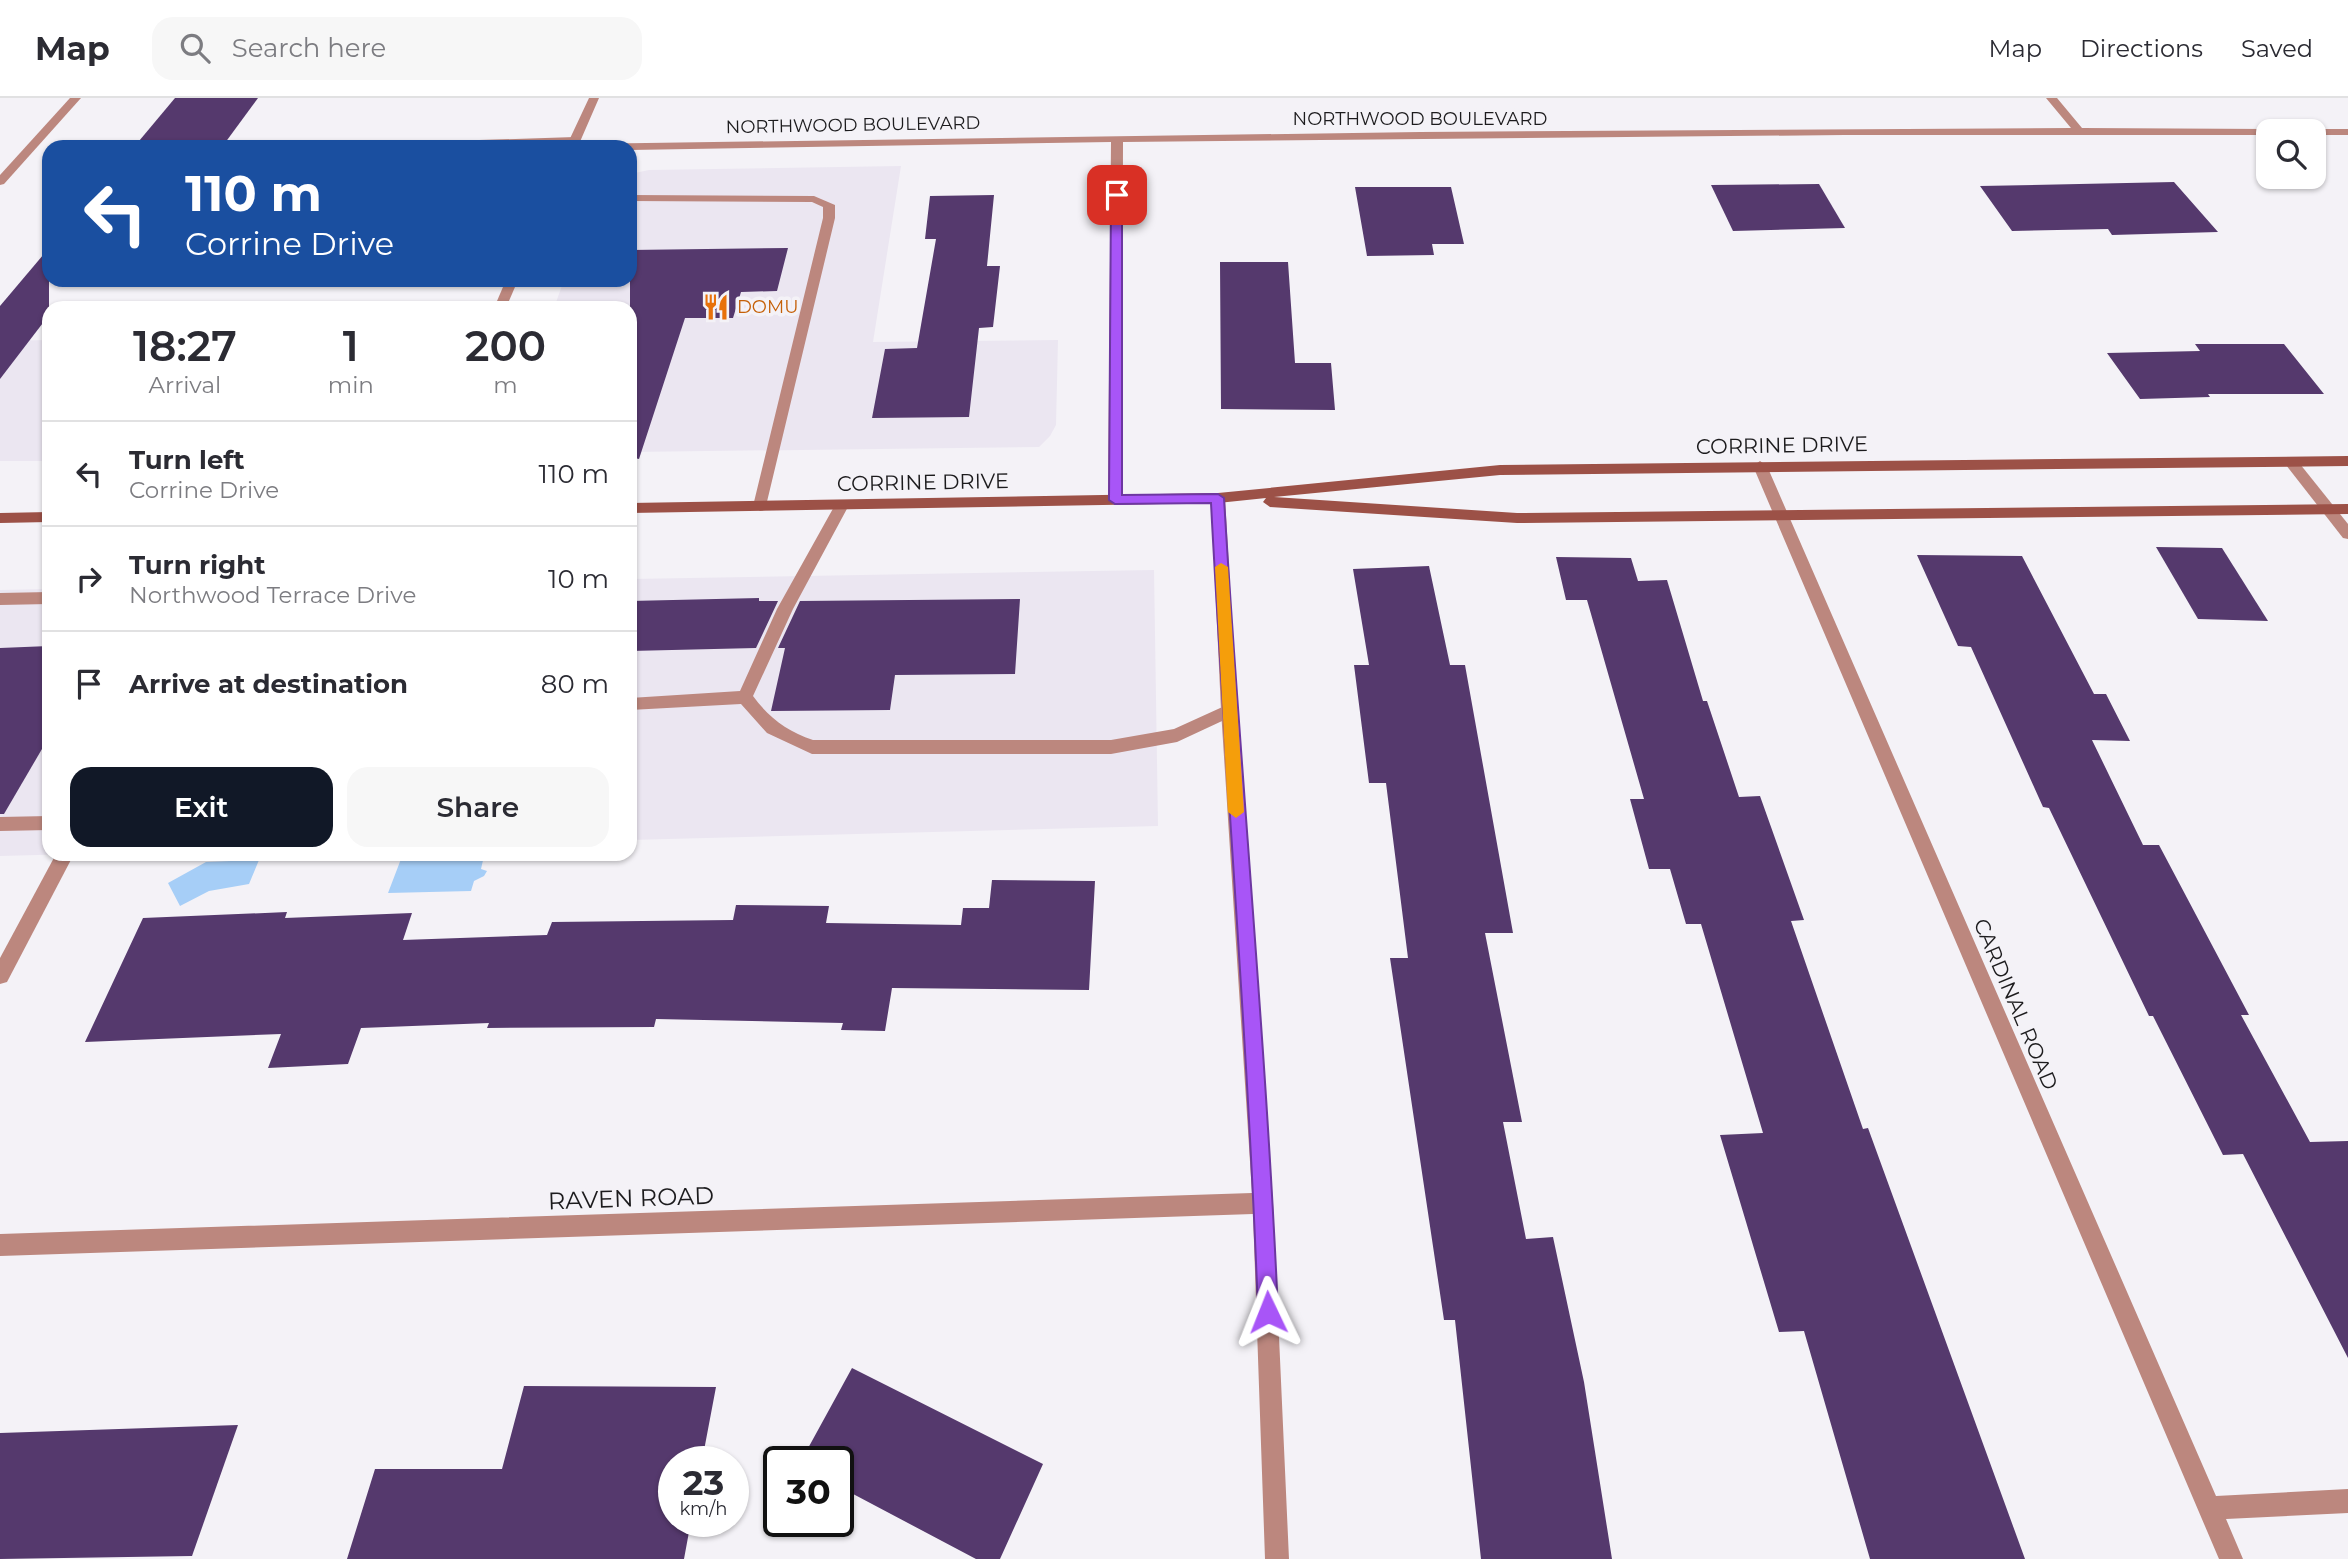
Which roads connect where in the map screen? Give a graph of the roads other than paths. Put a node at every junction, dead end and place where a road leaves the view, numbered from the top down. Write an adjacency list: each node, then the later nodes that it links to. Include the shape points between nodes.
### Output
1 (76, 98): 11 (street)
2 (594, 98): 9 (street)
3 (2051, 98): 4 (street)
4 (2079, 131): 5 (street, NORTHWOOD BOULEVARD); 8 (street, NORTHWOOD BOULEVARD)
5 (2256, 132)
6 (2326, 132): 7 (street)
7 (2348, 132)
8 (1117, 139): 10 (street, NORTHWOOD BOULEVARD); 17 (street)
9 (575, 140)
10 (637, 144)
11 (0, 182)
12 (637, 198): 19 (street, via 814,199 829,205)
13 (2348, 461): 14 (street, CORRINE DRIVE)
14 (2291, 462): 15 (street, CORRINE DRIVE); 21 (street)
15 (1760, 466): 16 (street, CORRINE DRIVE, via 1500,470); 23 (street, CARDINAL ROAD)
16 (1218, 498): 17 (street, CORRINE DRIVE); 23 (street, CORRINE DRIVE, via 1517,518); 31 (street)
17 (1115, 500): 18 (street, CORRINE DRIVE)
18 (842, 505): 19 (street, CORRINE DRIVE); 29 (street, via 785,610)
19 (760, 506): 20 (street, CORRINE DRIVE)
20 (637, 508)
21 (2329, 509): 22 (street, CORRINE DRIVE); 23 (street, CORRINE DRIVE); 26 (street)
22 (2348, 509)
23 (1779, 516): 39 (street, CARDINAL ROAD)
24 (42, 517): 25 (street)
25 (0, 518)
26 (2348, 534)
27 (42, 598): 28 (street)
28 (0, 599)
29 (745, 697): 30 (street); 31 (street, via 777,734 812,747 1111,747 1177,735)
30 (637, 704)
31 (1229, 710): 36 (street)
32 (42, 823): 33 (street)
33 (0, 824)
34 (61, 861): 35 (street)
35 (0, 976)
36 (1263, 1203): 37 (street, RAVEN ROAD); 40 (street)
37 (0, 1245)
38 (2348, 1501): 39 (street)
39 (2210, 1508): 41 (street, CARDINAL ROAD)
40 (1277, 1559)
41 (2231, 1559)

